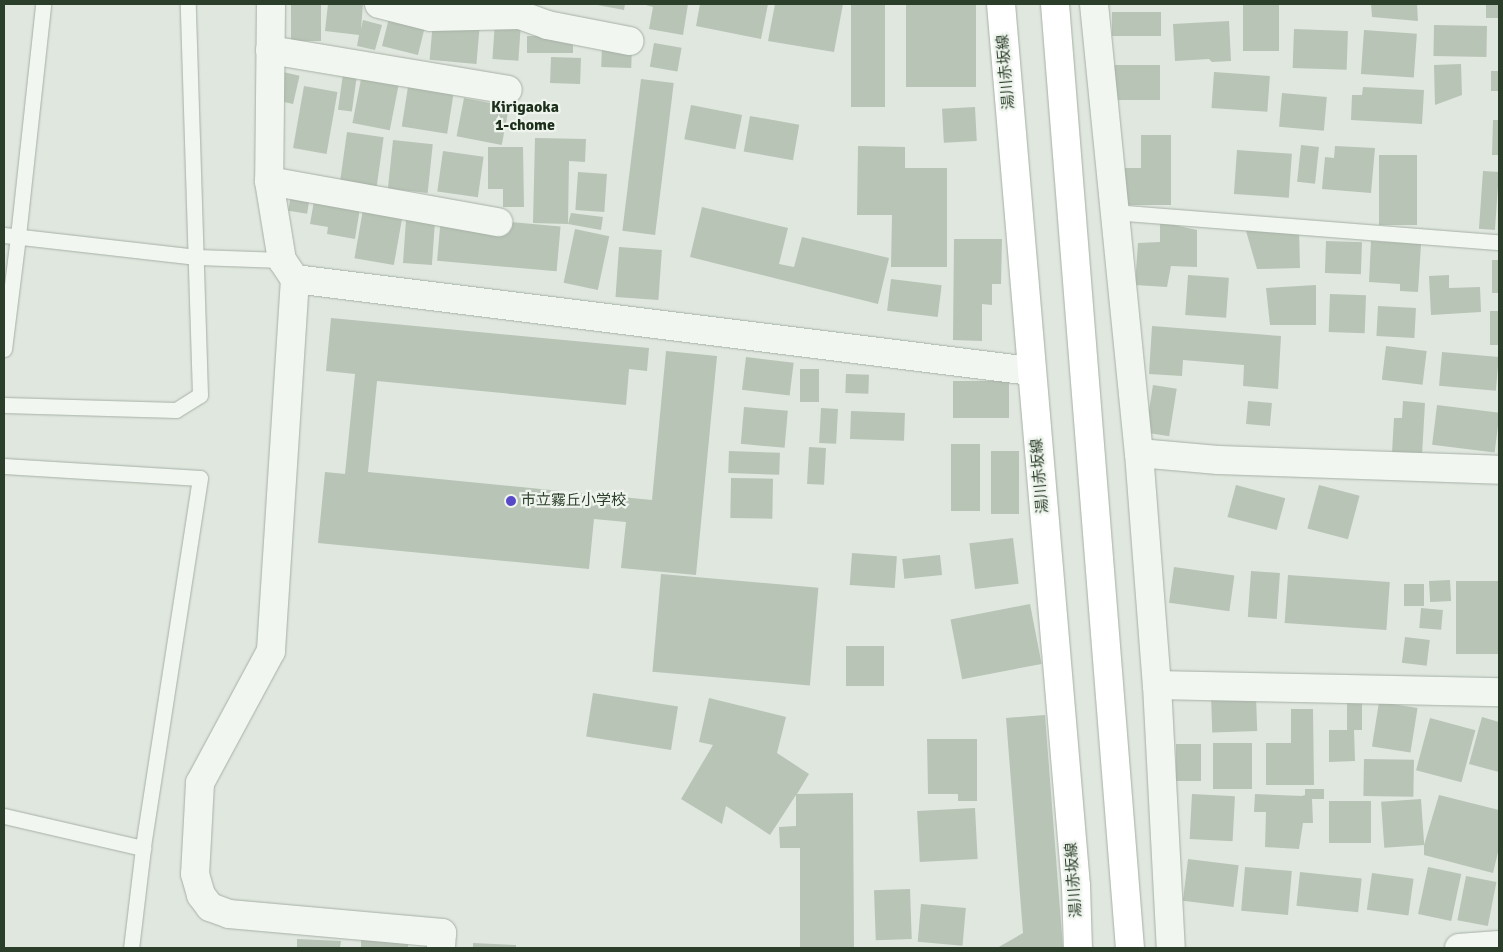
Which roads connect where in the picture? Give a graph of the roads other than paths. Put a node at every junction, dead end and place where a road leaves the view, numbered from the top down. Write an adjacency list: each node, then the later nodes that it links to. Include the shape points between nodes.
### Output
1 (43, 4): 14 (lane)
2 (188, 4): 16 (lane)
3 (270, 4): 9 (street)
4 (379, 4): 8 (street, via 431,17 520,15 547,25)
5 (1001, 4): 19 (main road, 湯川赤坂線)
6 (1055, 4): 32 (main road)
7 (1094, 4): 12 (street)
8 (629, 41)
9 (270, 50): 10 (street); 11 (street)
10 (508, 90)
11 (269, 181): 13 (street); 17 (street)
12 (1114, 212): 15 (lane); 21 (street)
13 (498, 222)
14 (11, 236): 16 (lane); 18 (lane)
15 (1499, 242)
16 (198, 257): 17 (lane); 20 (lane, via 200,395 176,410)
17 (289, 269): 19 (street); 30 (street, via 271,651 200,784 195,874 201,895 210,907 229,914 442,933)
18 (4, 349)
19 (1030, 371): 31 (main road, 湯川赤坂線, via 1076,886)
20 (4, 405)
21 (1139, 453): 23 (street, via 1218,460); 24 (street)
22 (4, 466): 27 (lane, via 200,478)
23 (1499, 470)
24 (1157, 685): 25 (street); 33 (street)
25 (1499, 692)
26 (4, 816): 27 (lane)
27 (143, 848): 29 (lane)
28 (1499, 946): 34 (street)
29 (132, 948)
30 (441, 948)
31 (1078, 948)
32 (1130, 948)
33 (1171, 948)
34 (1458, 948)

